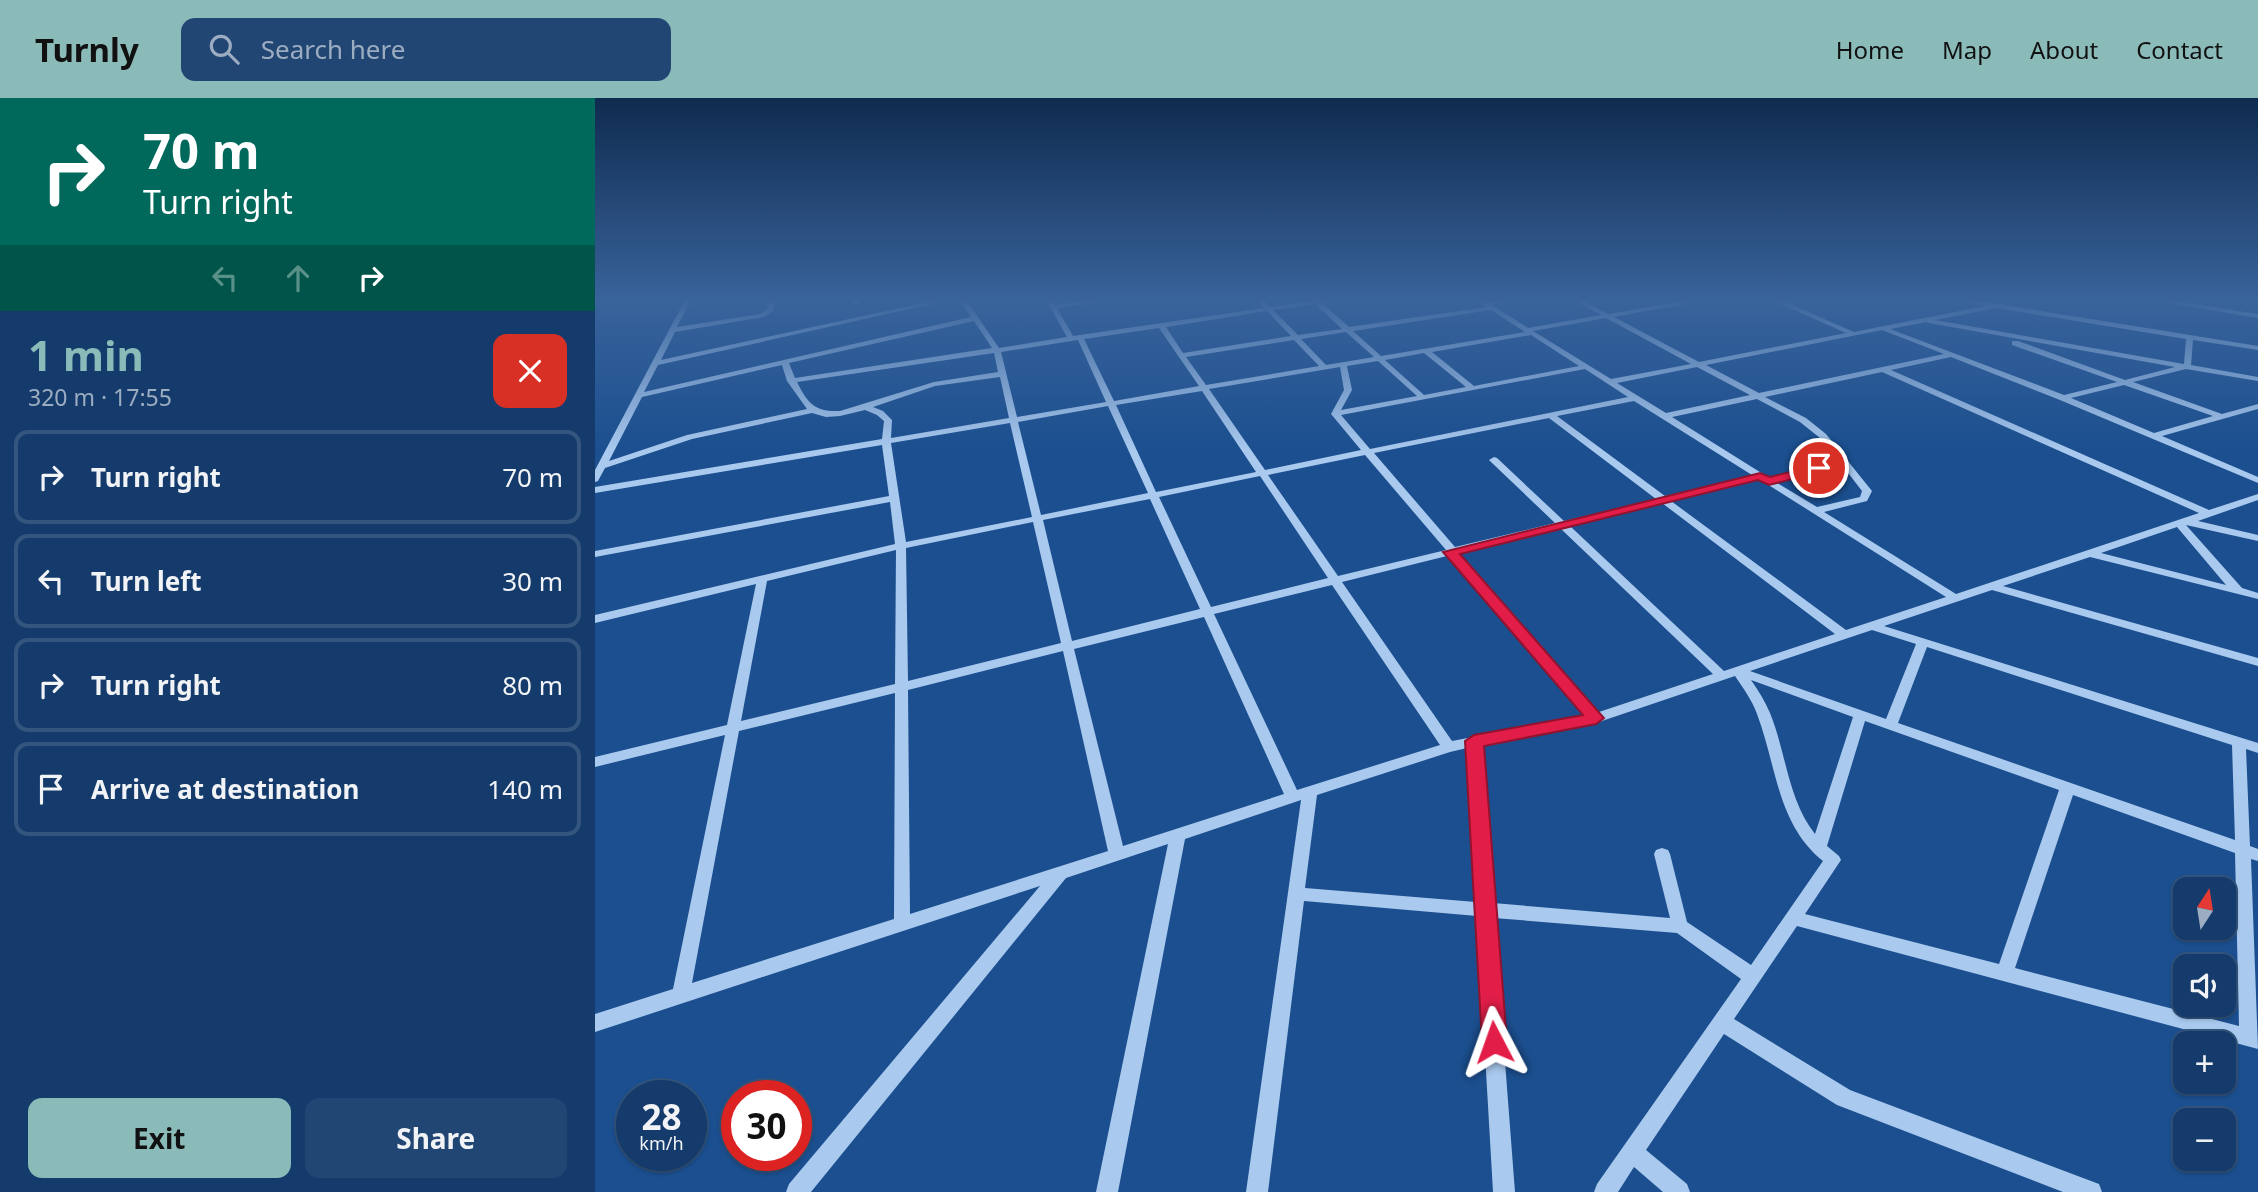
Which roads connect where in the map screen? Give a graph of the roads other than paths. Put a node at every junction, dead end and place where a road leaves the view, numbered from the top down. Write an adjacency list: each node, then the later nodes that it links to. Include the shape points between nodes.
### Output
1 (664, 349): 24 (street)
2 (721, 349): 24 (street)
3 (837, 349): 23 (street)
4 (1003, 349): 18 (street)
5 (1082, 349): 43 (street)
6 (1178, 349): 20 (street)
7 (1222, 349): 20 (street)
8 (1307, 349): 29 (street)
9 (1368, 349): 22 (street)
10 (1437, 349): 19 (street)
11 (1557, 349): 28 (street)
12 (1668, 349): 26 (street)
13 (1778, 349): 26 (street)
14 (1937, 349): 21 (street)
15 (2033, 349): 35 (street)
16 (2088, 349): 27 (street)
17 (2189, 349): 27 (street)
18 (997, 350): 31 (street); 33 (street)
19 (1426, 351): 22 (street); 37 (street)
20 (1182, 355): 36 (street)
21 (1952, 355): 30 (street); 42 (street)
22 (1379, 359): 25 (street); 40 (street)
23 (784, 361): 33 (street); 38 (street)
24 (657, 363): 38 (street)
25 (1343, 365): 29 (street); 47 (street, via 1348,390)
26 (1698, 365): 34 (street); 39 (street)
27 (2187, 366): 32 (street); 35 (street)
28 (1586, 367): 34 (street); 37 (street)
29 (1325, 368): 36 (street)
30 (1884, 370): 39 (street); 68 (street)
31 (1003, 374): 45 (street, via 933,384); 51 (street)
32 (2258, 379)
33 (791, 381): 46 (street)
34 (1610, 382): 41 (street)
35 (2126, 382): 42 (street); 50 (street)
36 (1204, 388): 43 (street); 58 (street)
37 (1472, 388): 40 (street)
38 (640, 395): 57 (street)
39 (1758, 396): 49 (street); 56 (street, via 1804,420)
40 (1422, 397): 47 (street)
41 (1635, 398): 48 (street); 49 (street)
42 (2063, 398): 52 (street)
43 (1110, 404): 51 (street); 63 (street)
44 (2258, 406): 50 (street)
45 (865, 407): 46 (street, via 826,413); 53 (street, via 888,420)
46 (814, 410): 57 (street, via 690,437)
47 (1335, 414): 54 (street)
48 (1550, 415): 54 (street); 66 (street)
49 (1664, 416): 60 (street)
50 (2223, 417): 52 (street)
51 (1014, 420): 53 (street); 69 (street)
52 (2154, 436): 61 (street)
53 (886, 441): 62 (street); 65 (street)
54 (1366, 452): 58 (street); 74 (street)
55 (1494, 460): 71 (street)
56 (1844, 462): 60 (street); 67 (street, via 1867,491 1864,499)
57 (602, 466): 59 (street)
58 (1262, 473): 63 (street); 78 (street)
59 (595, 479)
60 (1764, 479): 66 (street); 67 (street)
61 (2258, 480)
62 (595, 490)
63 (1153, 495): 69 (street); 83 (street)
64 (2258, 497): 68 (street)
65 (893, 498): 73 (street); 76 (street)
66 (1664, 500): 71 (street); 87 (street)
67 (1815, 511): 82 (street)
68 (2209, 514): 70 (street)
69 (1038, 519): 73 (street); 89 (street)
70 (2183, 522): 72 (street); 75 (street); 80 (street)
71 (1560, 525): 74 (street); 92 (street)
72 (2258, 538)
73 (901, 546): 77 (street); 93 (street)
74 (1450, 552): 78 (street); 95 (street)
75 (2089, 553): 79 (street); 80 (street)
76 (595, 554)
77 (762, 580): 84 (street); 97 (street)
78 (1335, 580): 83 (street); 100 (street)
79 (1991, 586): 82 (street); 90 (street)
80 (2237, 590): 81 (street)
81 (2258, 596)
82 (1955, 598): 85 (street)
83 (1207, 612): 89 (street); 104 (street)
84 (598, 618): 86 (street)
85 (1872, 626): 87 (street); 88 (street)
86 (595, 632)
87 (1844, 635): 91 (street)
88 (1923, 641): 96 (street); 99 (street)
89 (1068, 646): 93 (street); 108 (street)
90 (2258, 662)
91 (1738, 671): 92 (street); 94 (street); 106 (street, via 1764,714 1788,801)
92 (1722, 676): 95 (street)
93 (901, 687): 97 (street); 114 (street)
94 (1861, 713): 96 (street); 106 (street)
95 (1596, 718): 98 (street)
96 (1891, 724): 103 (street)
97 (732, 729): 102 (street); 118 (street)
98 (1474, 741): 100 (street); 112 (street)
99 (2239, 742): 101 (street); 107 (street)
100 (1449, 747): 104 (street)
101 (2258, 748)
102 (595, 762)
103 (2068, 787): 107 (street); 116 (street)
104 (1302, 794): 105 (street); 111 (street)
105 (1178, 834): 108 (street); 124 (street)
106 (1818, 850): 113 (street, via 1833,860)
107 (2250, 852): 121 (street)
108 (1117, 854): 110 (street)
109 (1662, 854): 115 (street)
110 (1061, 872): 114 (street); 123 (street)
111 (1296, 894): 112 (street); 125 (street)
112 (1486, 910): 115 (street); 126 (street)
113 (1793, 918): 116 (street); 117 (street)
114 (902, 924): 118 (street)
115 (1680, 926): 117 (street)
116 (2004, 974): 121 (street)
117 (1753, 977): 119 (street)
118 (681, 995): 120 (street)
119 (1722, 1022): 122 (street); 129 (street, via 1843,1098)
120 (595, 1023)
121 (2254, 1039)
122 (1633, 1152): 127 (street); 128 (street)
123 (797, 1192)
124 (1107, 1192)
125 (1257, 1192)
126 (1504, 1192)
127 (1605, 1192)
128 (1679, 1192)
129 (2091, 1192)

